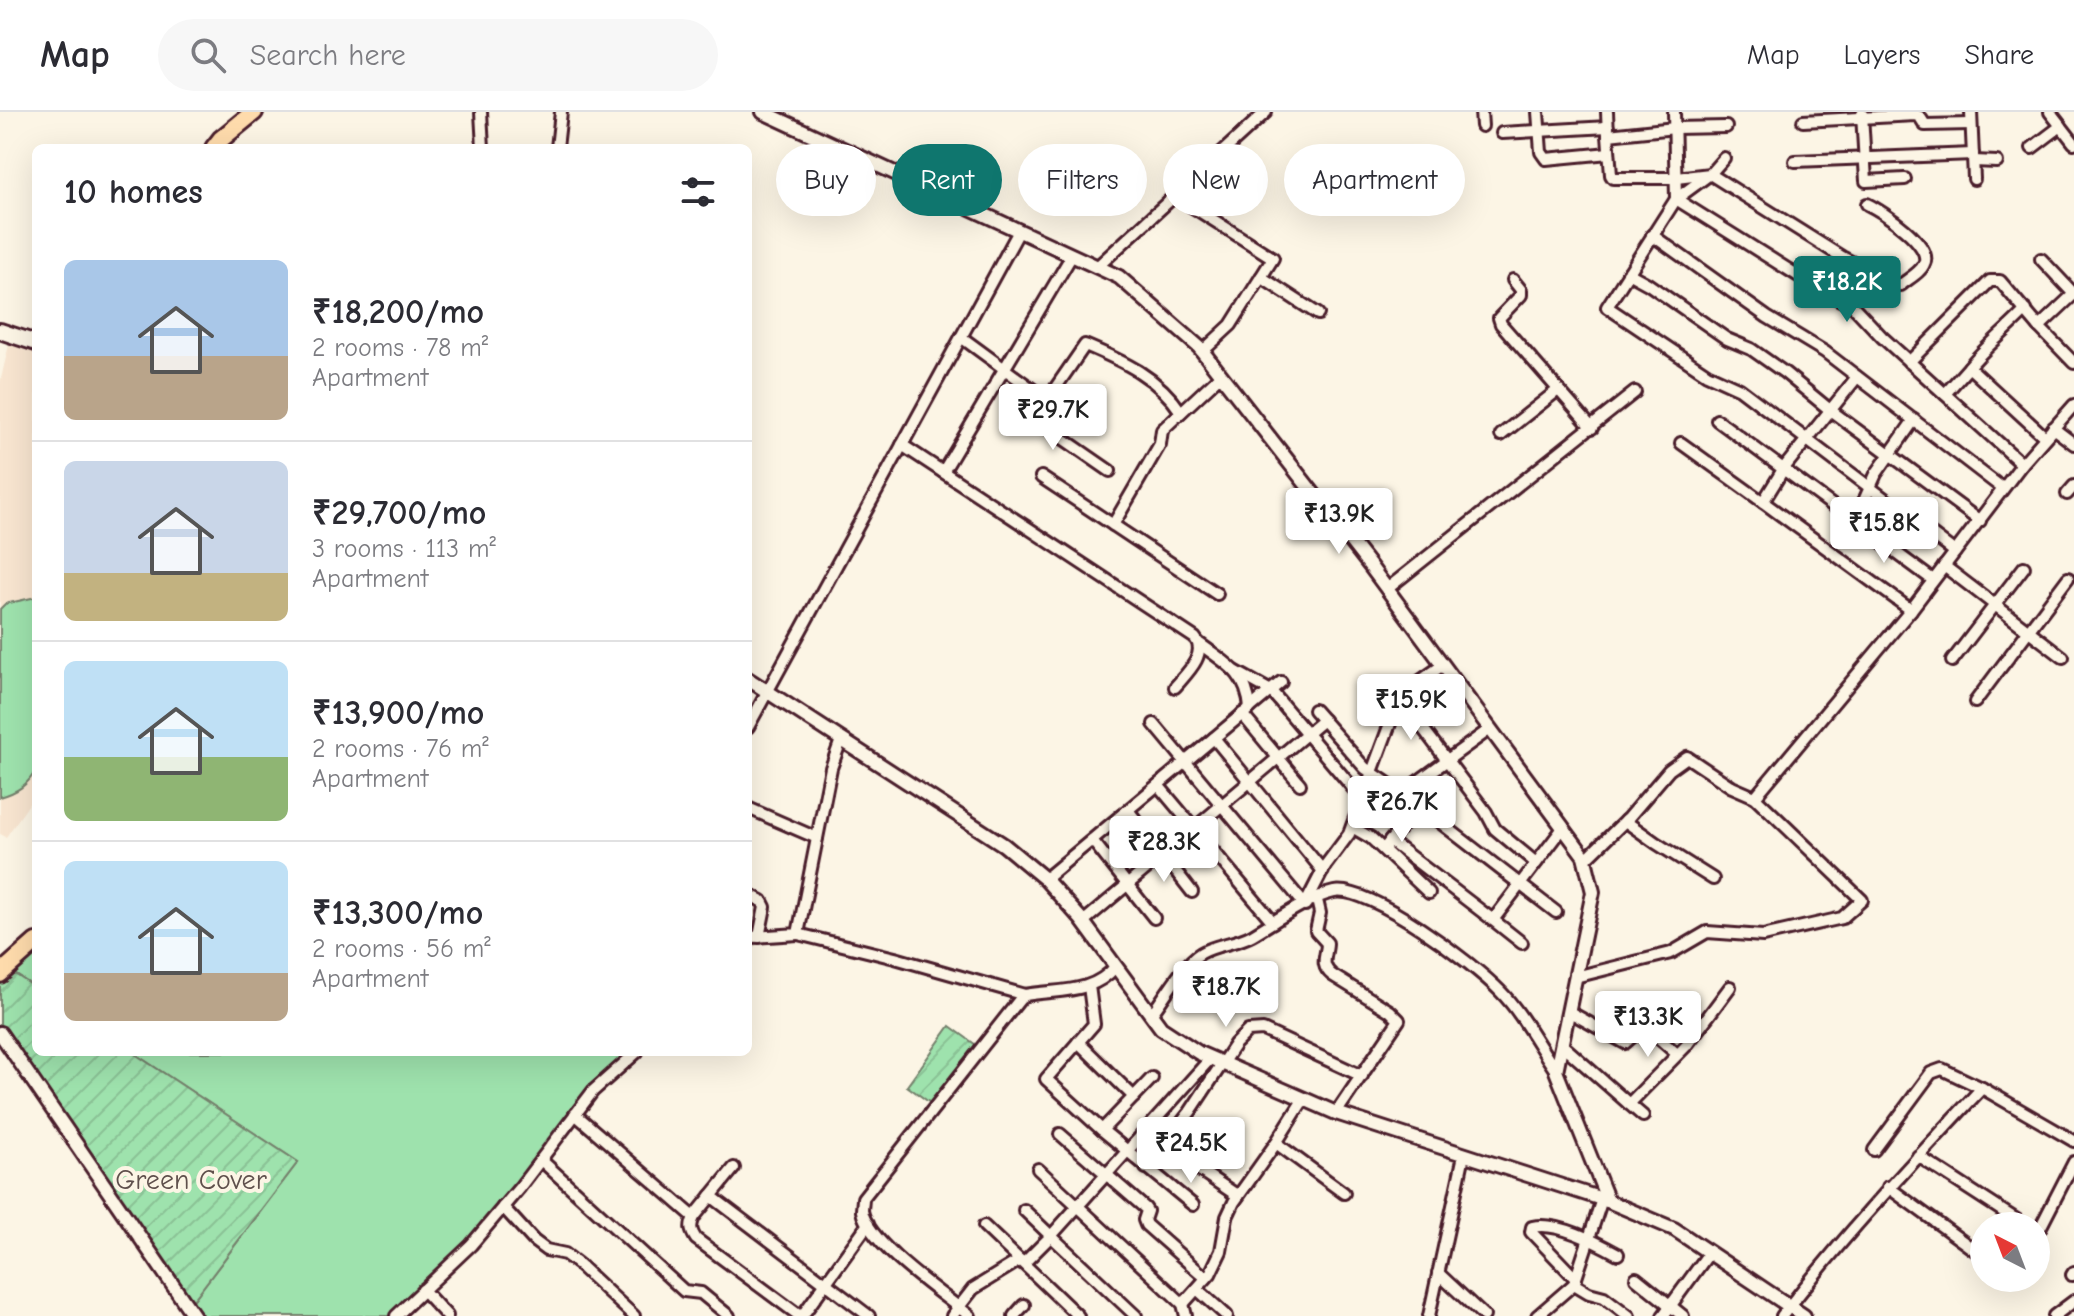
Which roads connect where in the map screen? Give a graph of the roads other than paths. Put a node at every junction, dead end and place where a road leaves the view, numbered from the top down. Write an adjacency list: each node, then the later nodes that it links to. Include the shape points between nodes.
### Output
1 (254, 112): 23 (main road)
2 (481, 112): 24 (street)
3 (561, 112): 25 (street)
4 (763, 112): 42 (street)
5 (1266, 112): 26 (street)
6 (1481, 112): 15 (street)
7 (1538, 112): 19 (street)
8 (1607, 112): 20 (street)
9 (1674, 112): 18 (street)
10 (1971, 112): 14 (street)
11 (2050, 112): 16 (street)
12 (1862, 115): 13 (street); 14 (street, via 1915,115 1925,125); 31 (street)
13 (1803, 121)
14 (1971, 124): 30 (street)
15 (1482, 126)
16 (2061, 126): 22 (street); 27 (street)
17 (1726, 127): 18 (street)
18 (1675, 128): 20 (street); 35 (street)
19 (1539, 130): 20 (street); 21 (street); 28 (street, via 1546,159)
20 (1608, 131): 28 (street)
21 (1502, 133)
22 (2074, 143)
23 (217, 144)
24 (483, 144)
25 (557, 144)
26 (1231, 144)
27 (2032, 148)
28 (1609, 153): 35 (street, via 1611,175 1618,180)
29 (1724, 158): 34 (street)
30 (1973, 158): 31 (street); 33 (street); 37 (street)
31 (1864, 159): 32 (street); 36 (street, via 1866,181)
32 (1795, 161)
33 (1997, 162)
34 (1710, 174): 35 (street); 38 (street); 39 (street, via 1842,257 1901,285 1924,265 1923,248 1884,212)
35 (1676, 178): 38 (street)
36 (1905, 179)
37 (1974, 179)
38 (1676, 199): 43 (street); 58 (street, via 1853,306)
39 (1867, 204)
40 (1163, 205): 46 (street)
41 (1207, 216): 48 (street, via 1273,258)
42 (1019, 231): 44 (street); 55 (street)
43 (1652, 235): 47 (street); 63 (street)
44 (1072, 255): 46 (street); 61 (street)
45 (2041, 259): 50 (street)
46 (1097, 267): 57 (street, via 1119,277)
47 (1628, 273): 70 (street, via 1727,339 1751,349); 79 (street, via 1607,307 1707,374 1740,389)
48 (1261, 277): 52 (street); 57 (street, via 1231,325)
49 (1513, 280): 64 (street, via 1521,295 1499,318 1501,324)
50 (2074, 294): 53 (street)
51 (2026, 310): 53 (street); 58 (street, via 2000,281 1990,281); 60 (street)
52 (1318, 314)
53 (2039, 327): 59 (street)
54 (0, 331): 56 (main road)
55 (961, 337): 61 (street); 82 (street)
56 (32, 342)
57 (1203, 351): 62 (street)
58 (1909, 362): 66 (street)
59 (2074, 363)
60 (1969, 367): 66 (street); 78 (street)
61 (1004, 369): 67 (street); 87 (street)
62 (1221, 375): 71 (street); 100 (street)
63 (1857, 377): 70 (street); 74 (street)
64 (1558, 390): 75 (street); 77 (street)
65 (1635, 392): 75 (street)
66 (1945, 394): 84 (street)
67 (1047, 400): 71 (street, via 1085,345 1139,370); 72 (street)
68 (2074, 405): 76 (street)
69 (1016, 406): 72 (street)
70 (1830, 410): 79 (street); 83 (street)
71 (1181, 412): 94 (street, via 1162,430 1160,444)
72 (1034, 419): 86 (street)
73 (1717, 420): 85 (street)
74 (1914, 420): 83 (street); 90 (street)
75 (1592, 428): 100 (street)
76 (2053, 428): 78 (street); 81 (street)
77 (1501, 435)
78 (2045, 437): 84 (street)
79 (1807, 438): 85 (street); 89 (street)
80 (1681, 443): 91 (street)
81 (2074, 444)
82 (902, 445): 87 (street); 114 (street)
83 (1890, 455): 89 (street); 92 (street)
84 (2022, 464): 90 (street)
85 (1784, 468): 91 (street); 93 (street)
86 (1110, 471)
87 (943, 472): 105 (street)
88 (1041, 477): 94 (street)
89 (1869, 487): 93 (street); 95 (street)
90 (2002, 488): 92 (street)
91 (1763, 502): 103 (street)
92 (1980, 521): 95 (street)
93 (1854, 523): 99 (street)
94 (1113, 525): 101 (street)
95 (1955, 552): 96 (street)
96 (1944, 566): 99 (street); 102 (street)
97 (2024, 567): 102 (street)
98 (2068, 578): 104 (street)
99 (1933, 580): 103 (street)
100 (1387, 589): 108 (street)
101 (1217, 594)
102 (1995, 605): 104 (street); 107 (street)
103 (1911, 610): 134 (street)
104 (2028, 630): 106 (street); 116 (street)
105 (1200, 644): 109 (street); 112 (street, via 1195,662)
106 (2063, 657)
107 (1952, 661)
108 (1443, 665): 115 (street); 122 (street)
109 (1235, 671): 113 (street); 118 (street, via 1247,686)
110 (752, 682): 114 (street)
111 (1281, 682): 113 (street)
112 (1175, 687)
113 (1271, 691): 118 (street); 123 (street)
114 (768, 692): 119 (street); 125 (street)
115 (1403, 702): 128 (street); 129 (street)
116 (1975, 702)
117 (1314, 710): 120 (street)
118 (1246, 711): 124 (street); 126 (street)
119 (752, 720)
120 (1323, 720): 123 (street); 129 (street)
121 (1154, 724): 127 (street)
122 (1490, 729): 128 (street); 143 (street)
123 (1306, 733): 126 (street); 135 (street)
124 (1214, 738): 127 (street); 130 (street)
125 (841, 740): 144 (street); 151 (street, via 1004,845)
126 (1277, 757): 130 (street); 131 (street)
127 (1186, 762): 132 (street); 136 (street)
128 (1446, 762): 133 (street); 149 (street, via 1495,829)
129 (1372, 774): 133 (street); 135 (street)
130 (1250, 780): 136 (street); 150 (street)
131 (1300, 784)
132 (1158, 785): 139 (street); 142 (street)
133 (1402, 793): 137 (street)
134 (1755, 797): 140 (street, via 1687,757); 172 (street, via 1862,900 1842,918 1763,936 1707,932 1671,953)
135 (1363, 800): 141 (street)
136 (1222, 804): 142 (street); 159 (street)
137 (1418, 805): 146 (street); 153 (street)
138 (752, 810): 144 (street)
139 (1128, 810): 145 (street); 147 (street)
140 (1625, 821): 148 (street); 152 (street)
141 (1352, 827): 146 (street); 150 (street)
142 (1194, 828): 147 (street); 164 (street)
143 (1563, 828): 148 (street); 149 (street)
144 (817, 838): 165 (street)
145 (1092, 840): 151 (street); 154 (street)
146 (1386, 846): 156 (street); 162 (street)
147 (1162, 855): 154 (street); 155 (street)
148 (1585, 860): 172 (street, via 1593,892)
149 (1536, 863): 153 (street)
150 (1323, 871): 159 (street)
151 (1045, 879): 163 (street)
152 (1713, 879)
153 (1521, 883): 160 (street); 162 (street)
154 (1127, 885): 161 (street); 163 (street)
155 (1192, 892)
156 (1429, 893)
157 (752, 896): 166 (street, via 765,907)
158 (1317, 900): 159 (street); 184 (street, via 1334,892 1352,893 1461,956 1502,992); 185 (street, via 1316,931 1327,943 1325,968 1399,1018)
159 (1305, 905): 164 (street)
160 (1556, 912)
161 (1154, 918)
162 (1493, 920): 168 (street)
163 (1083, 922): 170 (street)
164 (1273, 922): 177 (street, via 1241,941 1202,952)
165 (798, 934): 166 (street); 175 (street)
166 (759, 937): 167 (street)
167 (752, 940)
168 (1522, 943)
169 (32, 946): 171 (main road)
170 (1116, 966): 173 (street, via 1107,978); 177 (street)
171 (0, 974)
172 (1575, 977): 176 (street)
173 (1089, 986): 175 (street); 179 (street, via 1094,1024)
174 (1730, 987): 181 (street)
175 (1025, 995): 221 (street, via 863,1198)
176 (1568, 1011): 180 (street); 181 (street, via 1625,1043 1647,1028)
177 (1151, 1015): 183 (street, via 1161,1028)
178 (0, 1033): 243 (street)
179 (1078, 1042): 188 (street); 194 (street, via 1046,1079)
180 (1561, 1044): 184 (street); 190 (street)
181 (1677, 1054): 190 (street)
182 (632, 1056): 192 (street)
183 (1216, 1062): 185 (street, via 1255,1029); 189 (street); 198 (street); 200 (street)
184 (1556, 1071): 213 (street)
185 (1362, 1076): 191 (street)
186 (1152, 1078): 188 (street)
187 (1982, 1088): 196 (street); 199 (street, via 1942,1069 1931,1073); 202 (street)
188 (1134, 1097): 194 (street)
189 (1303, 1100): 191 (street); 197 (street)
190 (1629, 1104): 193 (street)
191 (1336, 1113): 201 (street)
192 (575, 1114): 203 (street); 220 (street)
193 (1643, 1116)
194 (1102, 1130): 200 (street)
195 (1060, 1134): 208 (street)
196 (2074, 1141)
197 (1276, 1143): 210 (street); 212 (street)
198 (1164, 1146): 206 (street); 212 (street)
199 (1874, 1150)
200 (1129, 1152): 206 (street); 208 (street)
201 (1464, 1155): 213 (street); 229 (street)
202 (1918, 1156): 209 (street); 218 (street)
203 (541, 1160): 216 (street); 247 (street, via 684,1291 701,1293)
204 (2074, 1162): 219 (street)
205 (734, 1168): 211 (street)
206 (1146, 1168): 214 (street)
207 (1038, 1169): 215 (street)
208 (1107, 1175): 215 (street); 230 (street, via 1147,1211 1144,1220 1150,1230)
209 (1888, 1187): 225 (street); 240 (street)
210 (1344, 1193)
211 (711, 1196): 220 (street); 233 (street)
212 (1238, 1196): 230 (street, via 1227,1217 1221,1251)
213 (1605, 1200): 224 (street); 226 (street, via 1674,1229)
214 (1193, 1205)
215 (1077, 1206): 223 (street); 237 (street)
216 (503, 1207): 235 (street); 246 (street, via 534,1241 572,1259)
217 (1024, 1210): 223 (street)
218 (2004, 1212)
219 (2048, 1212)
220 (694, 1217): 248 (street, via 690,1225 696,1239)
221 (868, 1224): 233 (street); 241 (street)
222 (984, 1226): 228 (street)
223 (1051, 1236): 228 (street); 253 (street)
224 (1589, 1238): 227 (street); 232 (street); 232 (street, via 1532,1227)
225 (1970, 1247)
226 (1709, 1253): 239 (street); 240 (street)
227 (1618, 1254)
228 (1022, 1261): 241 (street, via 983,1281); 252 (street)
229 (1438, 1273): 256 (street); 257 (street)
230 (1206, 1278): 234 (street)
231 (1636, 1278): 239 (street)
232 (1575, 1281): 242 (street); 258 (street)
233 (826, 1283): 248 (street); 249 (street)
234 (1197, 1289): 237 (street); 255 (street)
235 (423, 1290): 244 (street); 245 (street)
236 (2074, 1301): 262 (street)
237 (1183, 1304): 254 (street)
238 (1024, 1305): 251 (street)
239 (1670, 1306): 259 (street); 260 (street)
240 (1786, 1311): 261 (street)
241 (956, 1312): 250 (street)
242 (1544, 1314)
243 (194, 1316)
244 (396, 1316)
245 (447, 1316)
246 (634, 1316)
247 (729, 1316)
248 (801, 1316)
249 (869, 1316)
250 (970, 1316)
251 (1014, 1316)
252 (1078, 1316)
253 (1136, 1316)
254 (1186, 1316)
255 (1227, 1316)
256 (1429, 1316)
257 (1484, 1316)
258 (1629, 1316)
259 (1663, 1316)
260 (1683, 1316)
261 (1804, 1316)
262 (2054, 1316)

